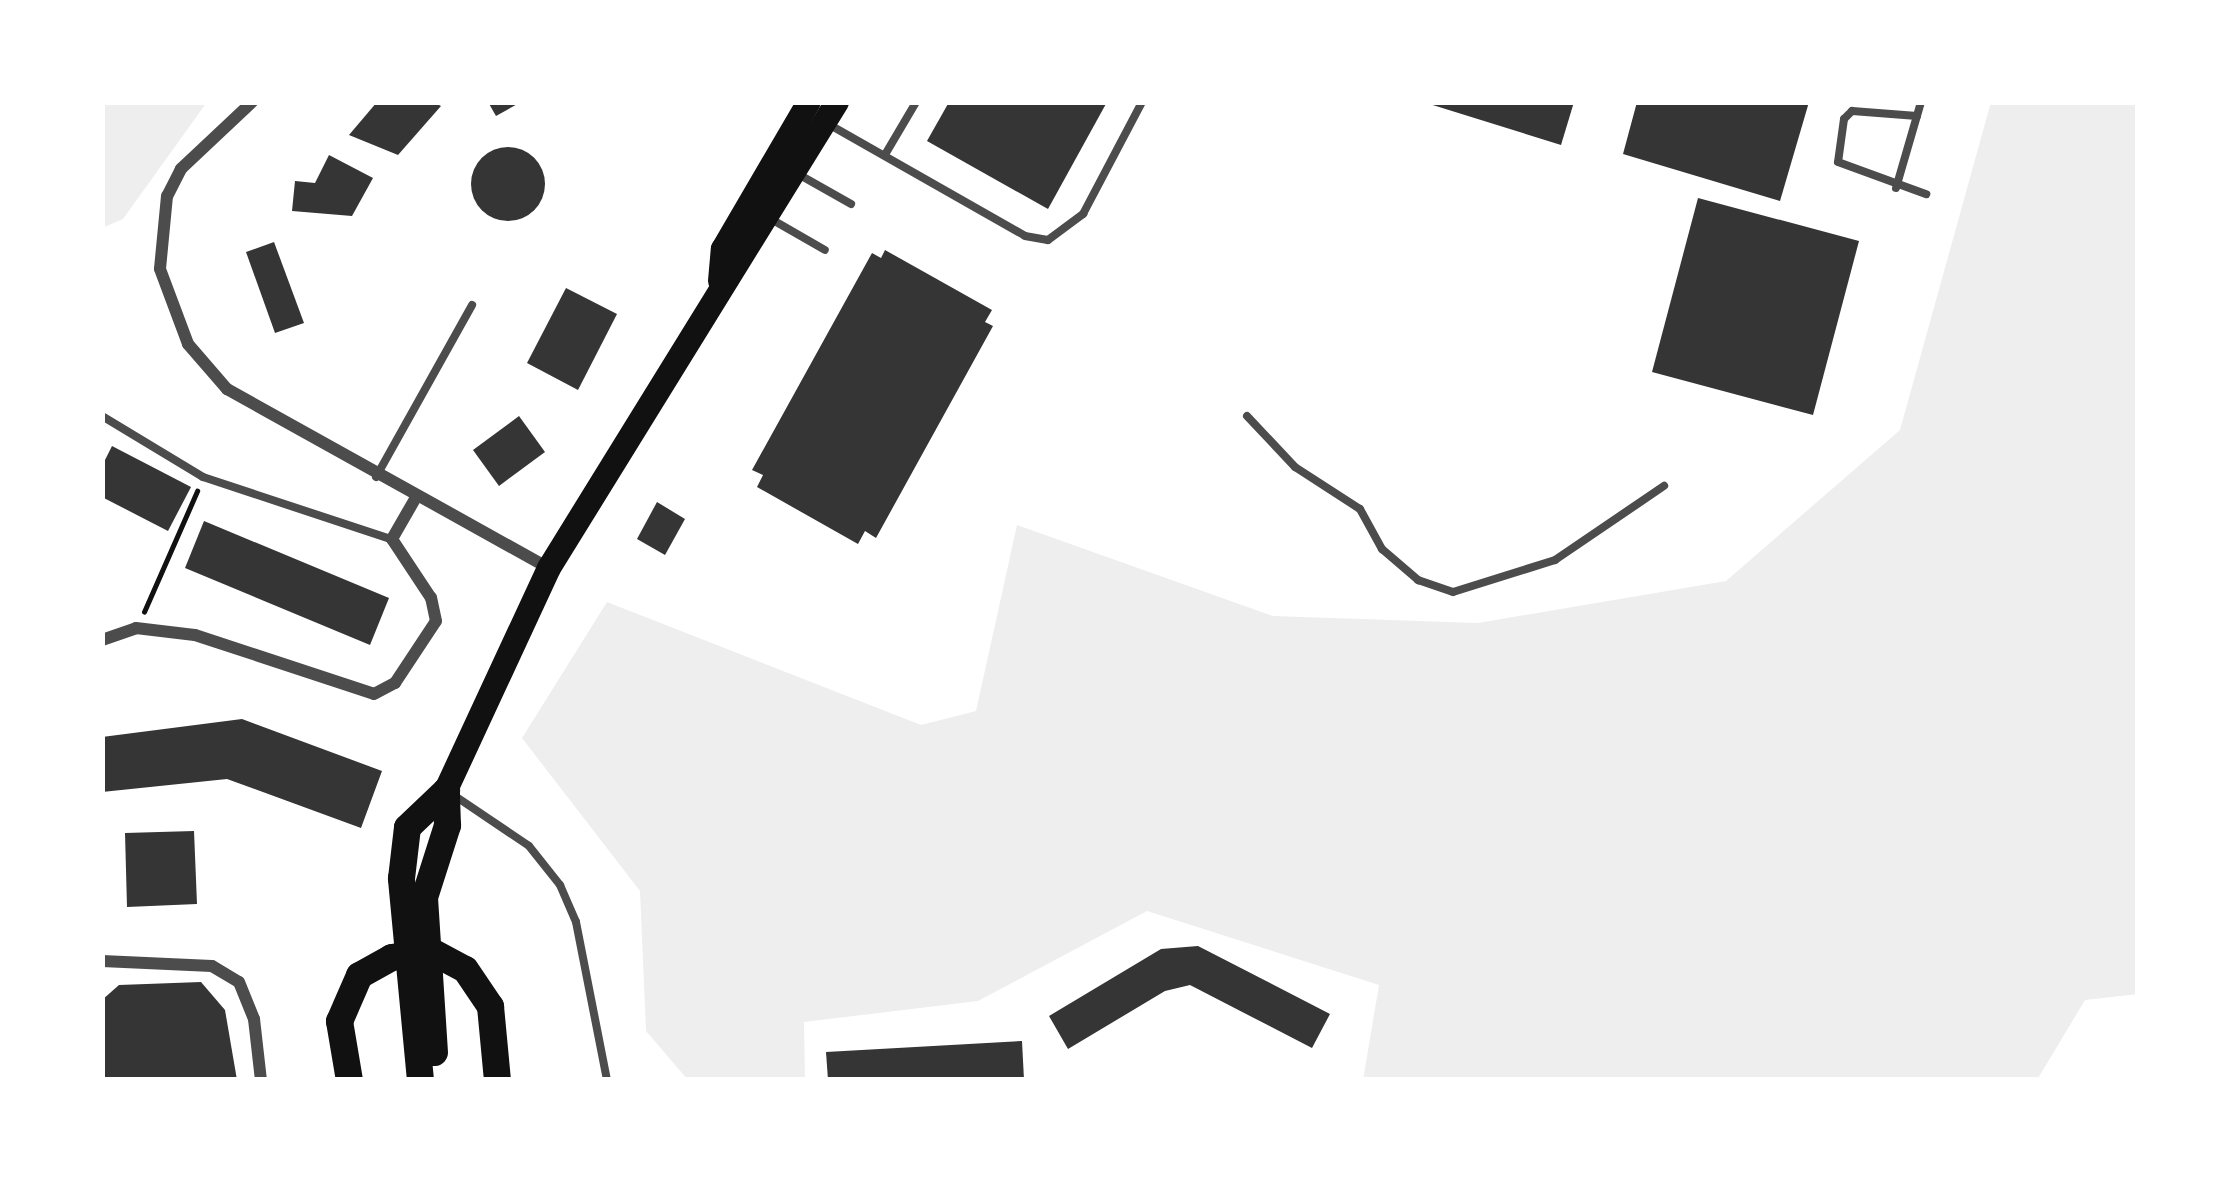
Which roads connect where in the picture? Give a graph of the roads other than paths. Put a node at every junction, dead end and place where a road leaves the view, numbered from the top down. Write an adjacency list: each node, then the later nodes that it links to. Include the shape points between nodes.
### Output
1 (252, 102): 19 (street, via 181,169 167,196 160,269 173,310 188,344 227,389)
2 (809, 102): 15 (main road, via 723,250)
3 (916, 102): 8 (lane)
4 (1142, 102): 8 (lane, via 1083,214 1048,239 1025,236)
5 (1921, 102): 7 (lane)
6 (831, 112): 8 (lane); 9 (main road)
7 (1917, 116): 10 (lane); 10 (lane, via 1852,111 1844,119 1838,162)
8 (886, 153)
9 (797, 173): 12 (lane); 13 (main road)
10 (1896, 188): 11 (lane)
11 (1926, 194)
12 (851, 204)
13 (771, 218): 14 (lane); 15 (main road, via 744,262)
14 (825, 250)
15 (720, 281): 23 (main road)
16 (472, 305): 19 (lane)
17 (102, 416): 22 (lane, via 203,477)
18 (1246, 416): 20 (lane, via 1295,467 1360,509 1382,549 1418,580 1453,592 1555,560)
19 (376, 478): 21 (street)
20 (1664, 486)
21 (415, 499): 22 (street); 23 (street)
22 (392, 539): 24 (street, via 431,598 436,621 395,682 374,694 195,635 136,628)
23 (549, 568): 25 (main road)
24 (102, 640)
25 (446, 790): 29 (main road, via 406,827 402,950); 30 (main road, via 447,825 424,897); 32 (lane, via 529,846 560,886 576,922)
26 (102, 961): 27 (street, via 212,966 238,982 254,1019)
27 (261, 1080)
28 (349, 1080): 31 (main road, via 339,1021 358,975 391,957 431,951 465,969 490,1006)
29 (420, 1080)
30 (437, 1080)
31 (497, 1080)
32 (607, 1080)

